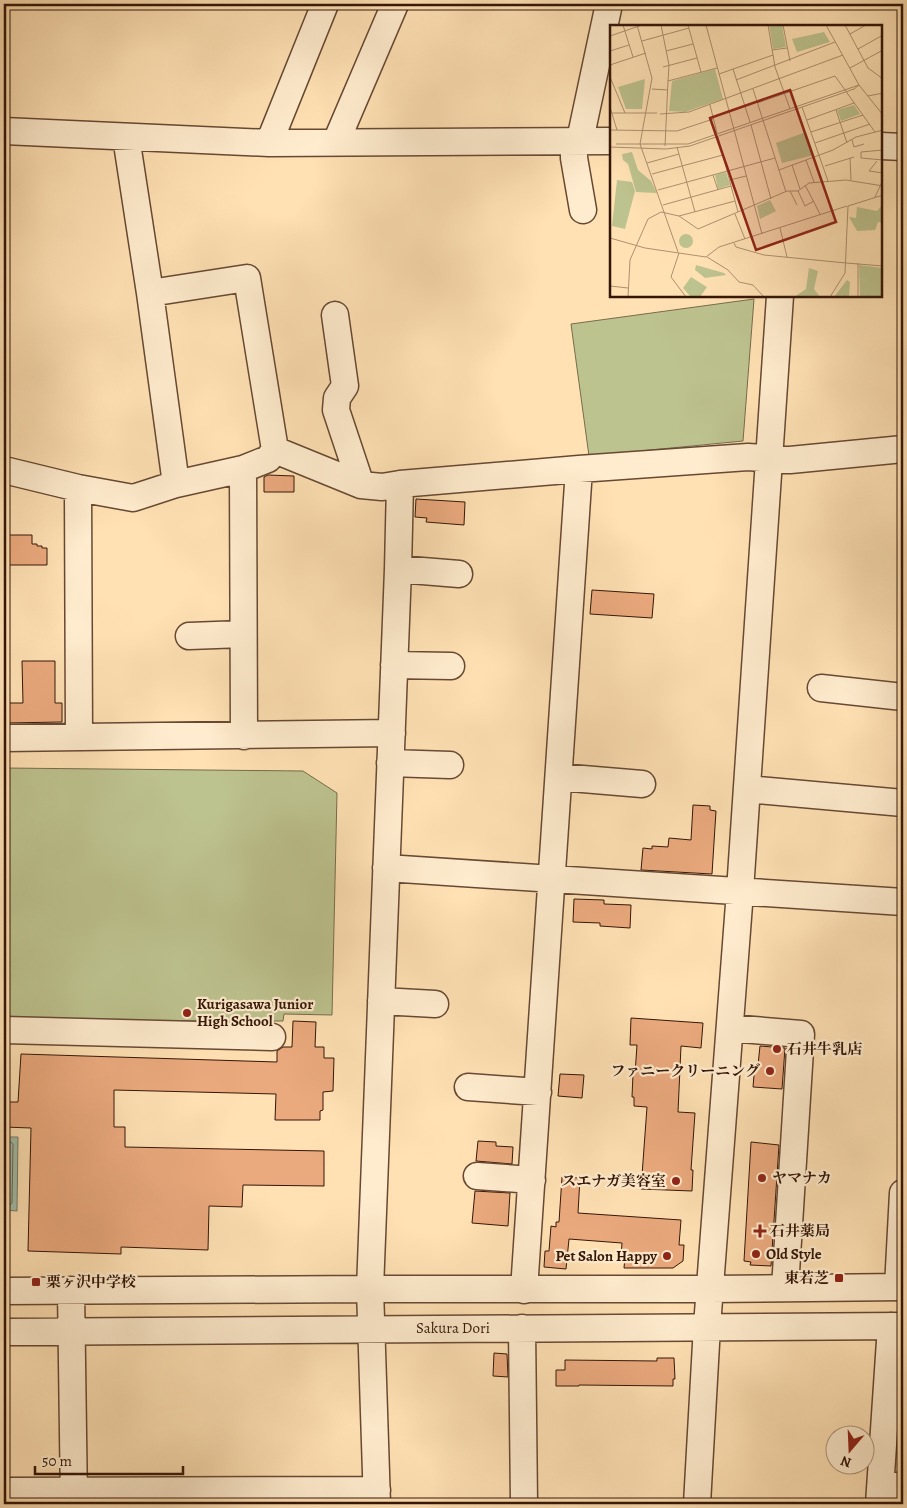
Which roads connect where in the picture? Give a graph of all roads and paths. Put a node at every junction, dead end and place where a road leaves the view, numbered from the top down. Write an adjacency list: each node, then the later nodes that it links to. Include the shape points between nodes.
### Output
1 (325, 4): 9 (street)
2 (394, 4): 8 (street)
3 (609, 4): 6 (street)
4 (4, 131): 5 (street)
5 (126, 137): 9 (street); 13 (street)
6 (577, 140): 7 (street); 8 (street); 12 (street, via 574,158)
7 (610, 141)
8 (336, 142): 9 (street)
9 (269, 143)
10 (882, 146): 11 (street)
11 (903, 147)
12 (582, 210)
13 (150, 292): 17 (street, via 247,278); 22 (street)
14 (780, 298): 18 (street)
15 (335, 315): 24 (street, via 345,386 336,410)
16 (903, 449): 18 (street, via 790,460)
17 (275, 450): 19 (street, via 268,459); 24 (street)
18 (769, 459): 20 (street, via 748,457); 42 (street)
19 (242, 469): 22 (street); 28 (street)
20 (579, 469): 23 (street); 40 (street)
21 (4, 470): 25 (street)
22 (176, 484): 25 (street, via 133,498)
23 (400, 484): 24 (street, via 382,487); 26 (street)
24 (361, 485)
25 (78, 488): 36 (street)
26 (398, 569): 27 (street); 30 (street)
27 (459, 574)
28 (242, 634): 29 (street); 35 (street)
29 (189, 636)
30 (394, 665): 31 (street); 34 (street)
31 (451, 666)
32 (822, 688): 33 (street)
33 (903, 697)
34 (392, 733): 35 (street); 38 (street)
35 (244, 736): 36 (street)
36 (79, 737): 37 (street)
37 (4, 738)
38 (390, 762): 39 (street); 44 (street)
39 (450, 765)
40 (559, 777): 41 (street); 45 (street)
41 (642, 784)
42 (747, 789): 43 (street); 46 (street)
43 (903, 803)
44 (386, 868): 45 (street); 48 (street)
45 (553, 879): 46 (street); 54 (street)
46 (740, 891): 47 (street); 50 (street)
47 (903, 902)
48 (381, 1001): 49 (street); 60 (street)
49 (435, 1004)
50 (730, 1028): 59 (street, via 801,1034); 61 (street)
51 (4, 1030): 52 (street)
52 (272, 1037)
53 (468, 1087): 54 (street)
54 (538, 1092): 56 (street)
55 (476, 1176): 56 (street)
56 (532, 1180): 63 (street)
57 (903, 1192): 58 (street)
58 (900, 1287): 59 (street)
59 (786, 1288): 61 (street)
60 (370, 1289): 62 (street); 63 (street); 67 (street)
61 (710, 1289): 63 (street); 65 (street)
62 (71, 1290): 64 (street); 70 (street)
63 (524, 1290)
64 (4, 1291)
65 (707, 1326): 66 (street, Sakura Dori); 68 (street, Sakura Dori); 76 (street)
66 (897, 1326): 72 (street)
67 (371, 1328): 68 (street, Sakura Dori); 70 (street, Sakura Dori); 74 (street)
68 (522, 1328): 75 (street)
69 (4, 1332): 70 (street, Sakura Dori)
70 (72, 1332): 73 (street)
71 (4, 1492): 73 (street)
72 (888, 1492)
73 (74, 1497): 74 (street)
74 (377, 1497)
75 (524, 1504)
76 (697, 1504)

